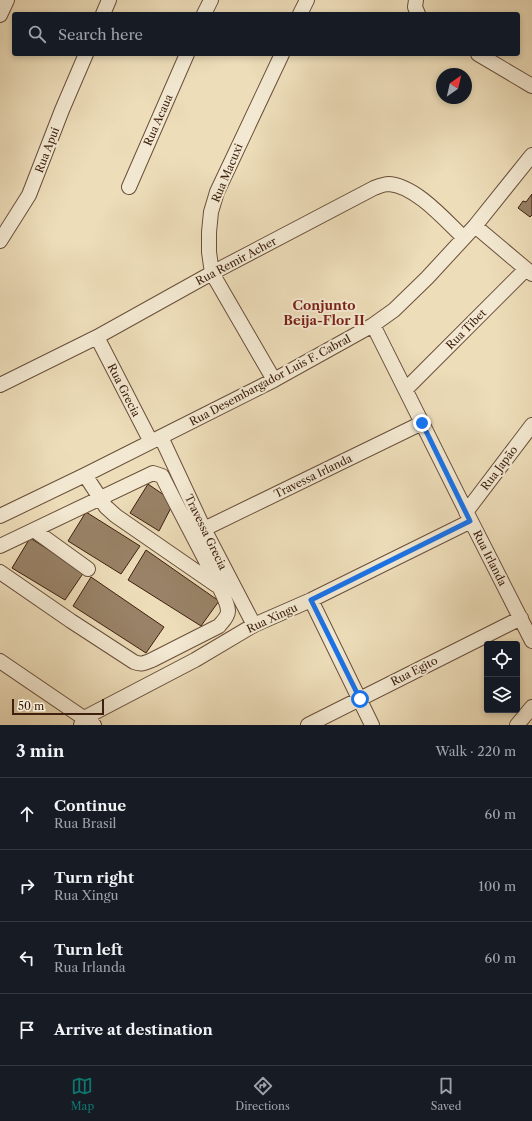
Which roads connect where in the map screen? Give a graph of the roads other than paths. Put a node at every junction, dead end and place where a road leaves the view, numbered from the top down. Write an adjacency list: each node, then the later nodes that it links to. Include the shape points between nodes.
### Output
1 (7, 0): 10 (street)
2 (109, 0): 6 (street)
3 (211, 0): 7 (street)
4 (307, 0): 8 (street)
5 (416, 0): 9 (street)
6 (104, 12)
7 (205, 12)
8 (301, 12)
9 (417, 12)
10 (0, 15)
11 (85, 56): 20 (street, Rua Apui, via 29,195)
12 (186, 56): 17 (street, Rua Acaua)
13 (281, 56): 22 (street, Rua Macuxi, via 217,192 209,232)
14 (481, 56): 15 (street)
15 (532, 86)
16 (532, 155): 18 (street, Rua Desembargador Luis F. Cabral)
17 (129, 187)
18 (474, 226): 19 (street, Rua Desembargador Luis F. Cabral); 21 (street)
19 (464, 238): 22 (street, Rua Remir Acher, via 413,193 400,186 388,184 374,188); 23 (street, Rua Desembargador Luis F. Cabral, via 410,296)
20 (0, 241)
21 (529, 272): 27 (street, Rua Tibet)
22 (212, 273): 24 (street, Rua Remir Acher); 25 (street, Rua Macuxi)
23 (373, 325): 25 (street, Rua Desembargador Luis F. Cabral); 27 (street, Rua Irlanda)
24 (97, 337): 26 (street, Rua Remir Acher); 30 (street, Rua Grecia)
25 (274, 380): 30 (street, Rua Desembargador Luis F. Cabral)
26 (0, 385)
27 (406, 389): 28 (street, Rua Irlanda)
28 (422, 423): 34 (street, Rua Irlanda); 35 (street, Travessa Irlanda)
29 (532, 425): 34 (street, Rua Japão)
30 (156, 439): 31 (street, Rua Desembargador Luis F. Cabral); 35 (street, Travessa Grecia)
31 (85, 475): 32 (street); 33 (street, Rua Desembargador Luis F. Cabral)
32 (100, 498): 36 (street); 40 (street, via 116,516); 40 (street, via 153,473 162,476)
33 (0, 516)
34 (468, 516): 41 (street, Rua Xingu); 42 (street, Rua Irlanda)
35 (204, 529): 43 (street, Travessa Grecia)
36 (34, 530): 37 (street); 38 (street)
37 (0, 546)
38 (88, 569)
39 (0, 572): 45 (street, via 134,662 143,664)
40 (218, 586): 45 (street, via 229,612 219,626)
41 (311, 600): 43 (street, Rua Xingu); 48 (street)
42 (526, 620): 44 (street, Rua Irlanda); 48 (street, Rua Egito)
43 (254, 625): 46 (street, Rua Xingu)
44 (532, 641)
45 (186, 643): 46 (street)
46 (195, 660): 50 (street, Rua Xingu)
47 (0, 661): 50 (street)
48 (360, 699): 51 (street, Rua Egito); 52 (street)
49 (532, 707): 53 (street)
50 (86, 723)
51 (308, 725)
52 (372, 725)
53 (517, 725)

